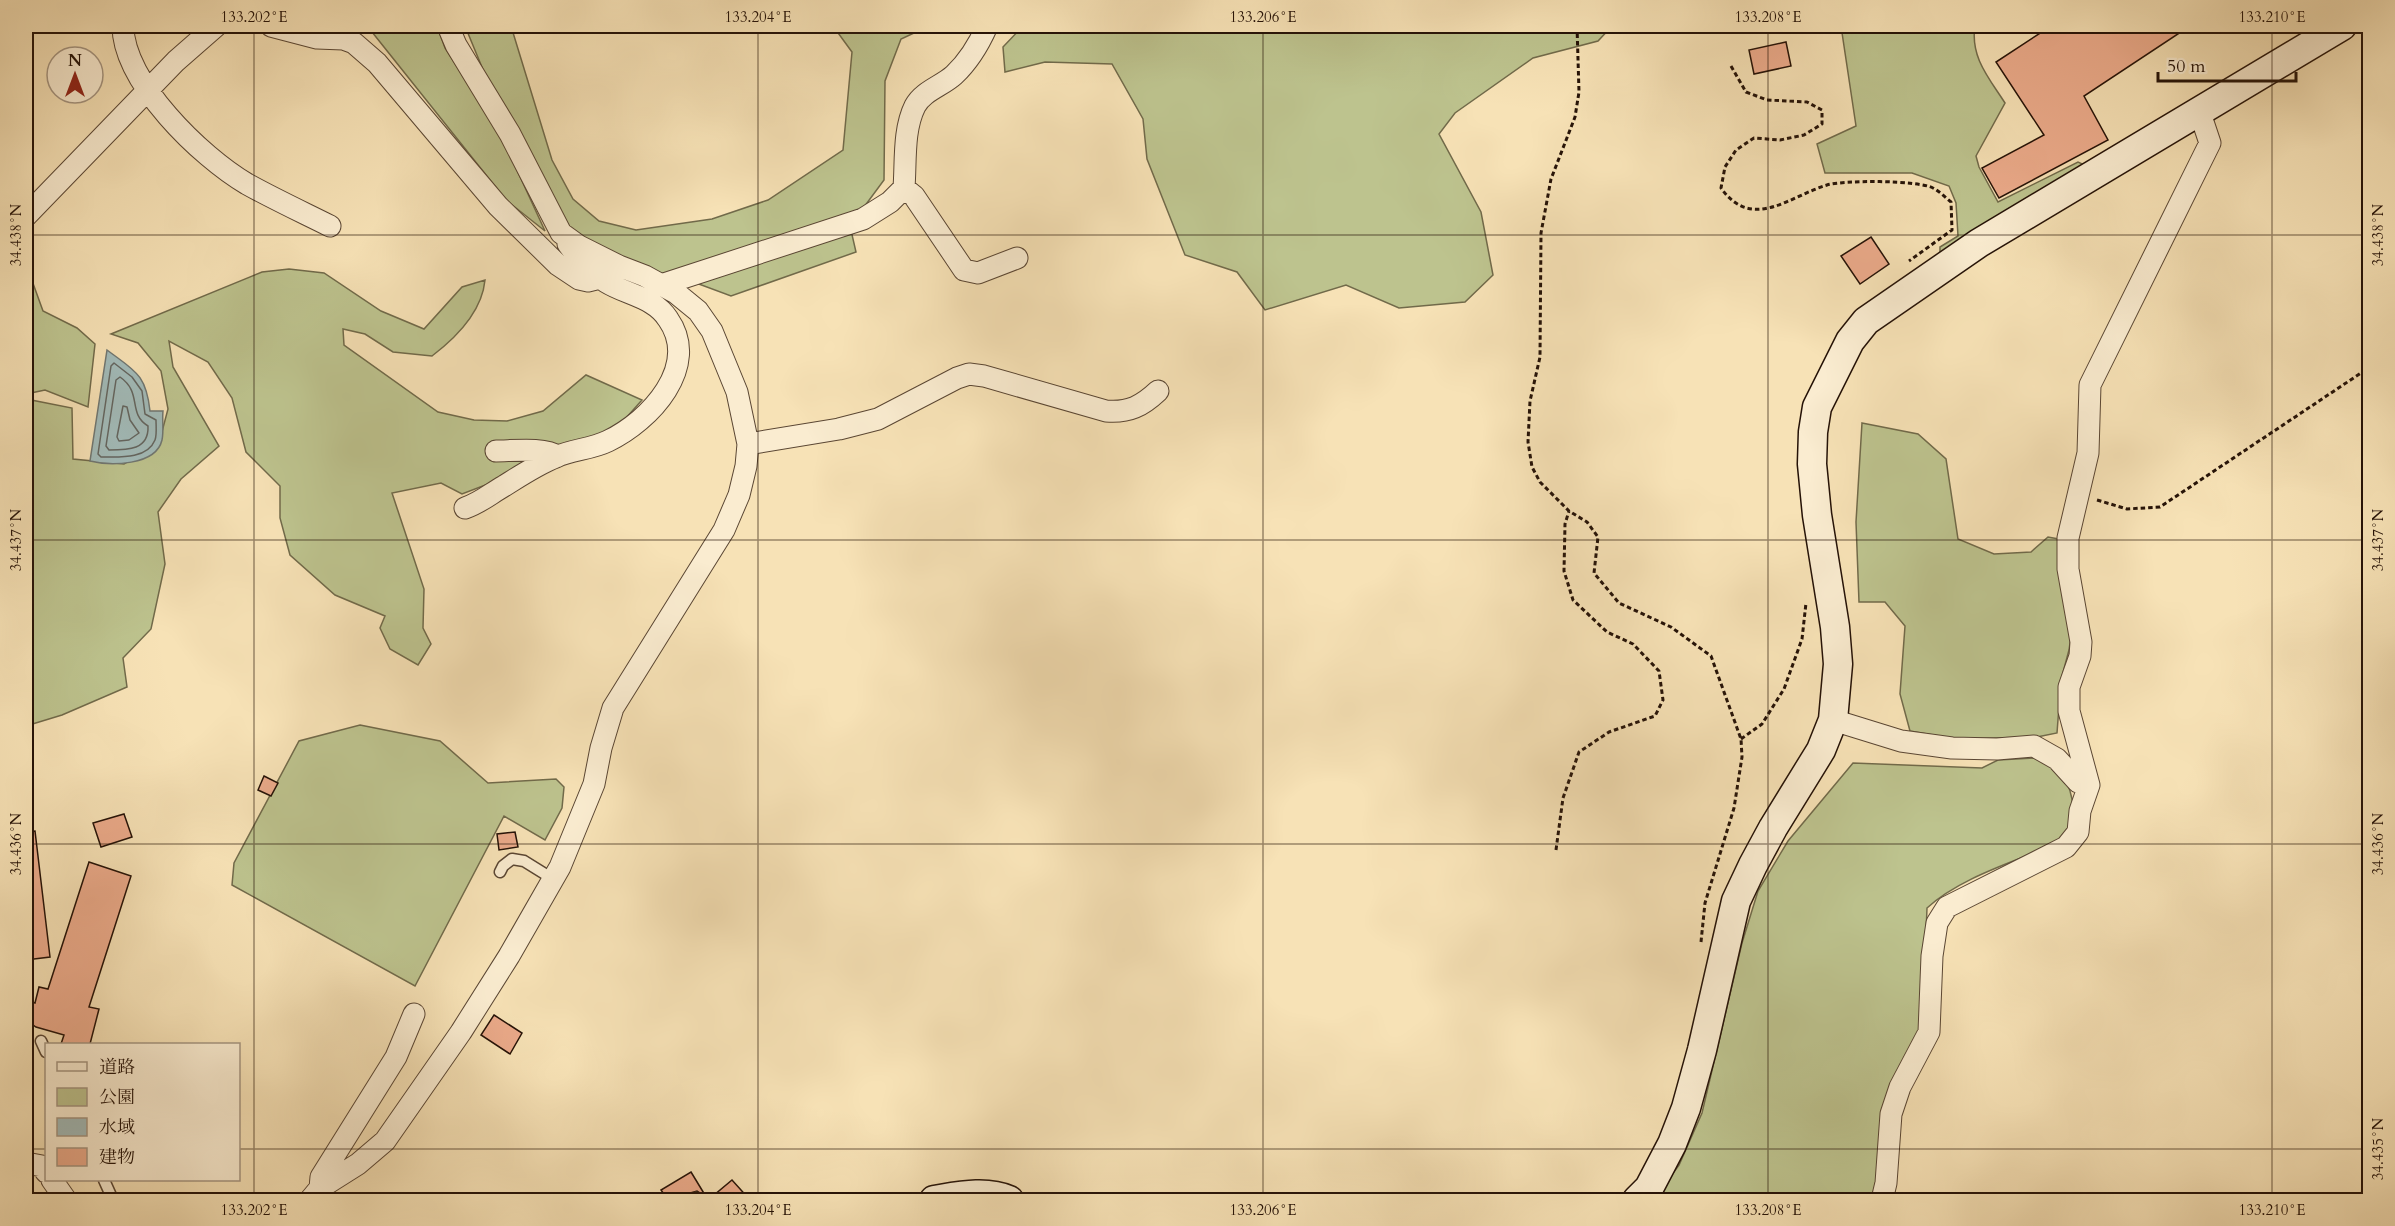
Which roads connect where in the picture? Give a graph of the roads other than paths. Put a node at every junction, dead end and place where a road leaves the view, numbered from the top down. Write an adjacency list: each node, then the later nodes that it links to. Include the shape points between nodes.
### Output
1 (123, 26): 7 (street, via 130,58)
2 (216, 26): 7 (street)
3 (271, 26): 14 (street, via 354,43 377,63 498,206 558,265 579,279)
4 (448, 26): 12 (street)
5 (987, 26): 9 (street, via 972,55 915,106 907,138)
6 (2342, 26): 8 (street)
7 (147, 92): 10 (street); 11 (street, via 201,148 246,183)
8 (2199, 110): 21 (street, via 1979,243 1866,321 1850,341 1817,407 1813,432 1817,515 1838,663); 22 (street, via 2210,143 2090,385 2088,453 2068,538 2068,569 2081,642 2070,687 2070,711)
9 (904, 188): 13 (street, via 914,196 963,270 978,273); 15 (street, via 863,219)
10 (26, 216)
11 (330, 226)
12 (561, 234): 14 (street); 15 (street)
13 (1017, 258)
14 (600, 278): 19 (street, via 645,299 666,316 679,342 676,368 655,406 634,425 606,442)
15 (662, 285): 17 (street, via 698,311 712,331 737,392)
16 (1158, 391): 17 (street, via 1145,404 1120,412 1106,411 969,374 878,419)
17 (748, 444): 24 (street, via 739,495 724,530 613,708 594,783)
18 (496, 451): 19 (street, via 540,451)
19 (557, 456): 20 (street)
20 (465, 508)
21 (1833, 720): 22 (street, via 1901,741 1952,748 2034,746 2057,759 2078,782); 37 (street, via 1821,750 1768,837 1736,901 1686,1108 1649,1188)
22 (2089, 785): 38 (street, via 2078,832 2066,848 1947,907 1937,923 1929,1032 1900,1087 1891,1114)
23 (500, 872): 24 (lane, via 512,859 524,861)
24 (553, 879): 32 (street, via 461,1032 385,1141)
25 (414, 1014): 32 (street, via 396,1057 321,1177)
26 (41, 1041): 27 (lane)
27 (45, 1050)
28 (26, 1163): 29 (street, via 42,1166)
29 (45, 1170)
30 (53, 1181): 33 (street)
31 (105, 1181): 34 (lane)
32 (315, 1194)
33 (66, 1200)
34 (113, 1200)
35 (934, 1200): 36 (street, via 986,1194)
36 (1009, 1200)
37 (1637, 1200)
38 (1882, 1200)

